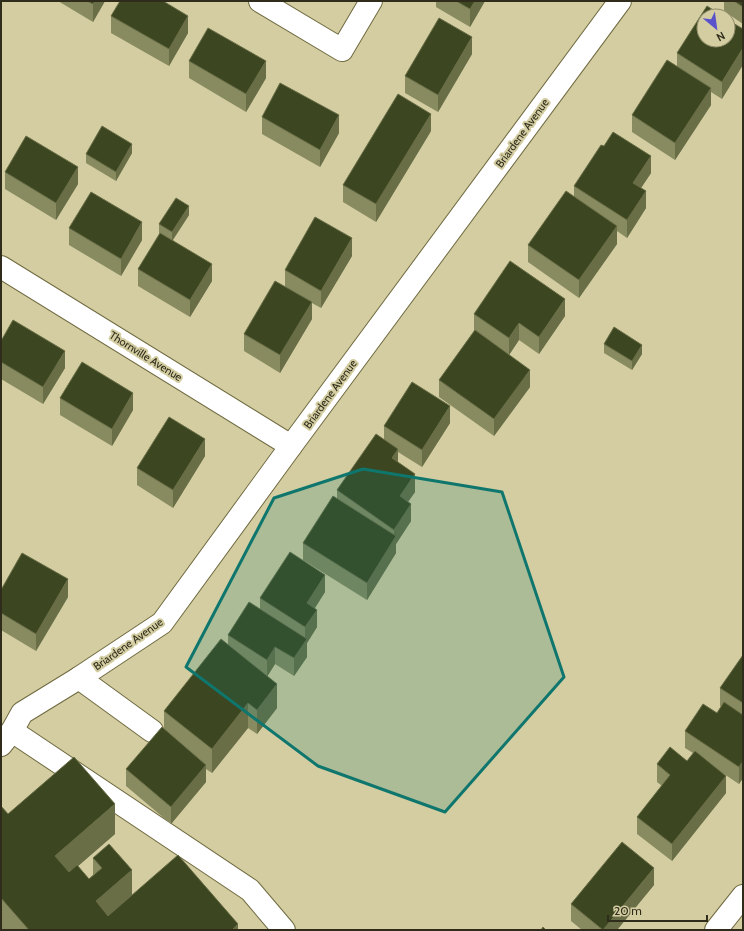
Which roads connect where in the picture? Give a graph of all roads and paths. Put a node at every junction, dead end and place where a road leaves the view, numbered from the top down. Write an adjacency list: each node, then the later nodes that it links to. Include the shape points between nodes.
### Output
1 (260, 1): 2 (street, via 342,50)
2 (371, 1)
3 (620, 1): 5 (street, Briardene Avenue)
4 (1, 267): 5 (street, Thornville Avenue)
5 (291, 446): 6 (street, Briardene Avenue, via 162,623)
6 (79, 678): 7 (street); 8 (street, Briardene Avenue, via 22,713)
7 (152, 730)
8 (6, 738): 10 (street, via 250,890)
9 (742, 898): 11 (street)
10 (284, 930)
11 (716, 930)

